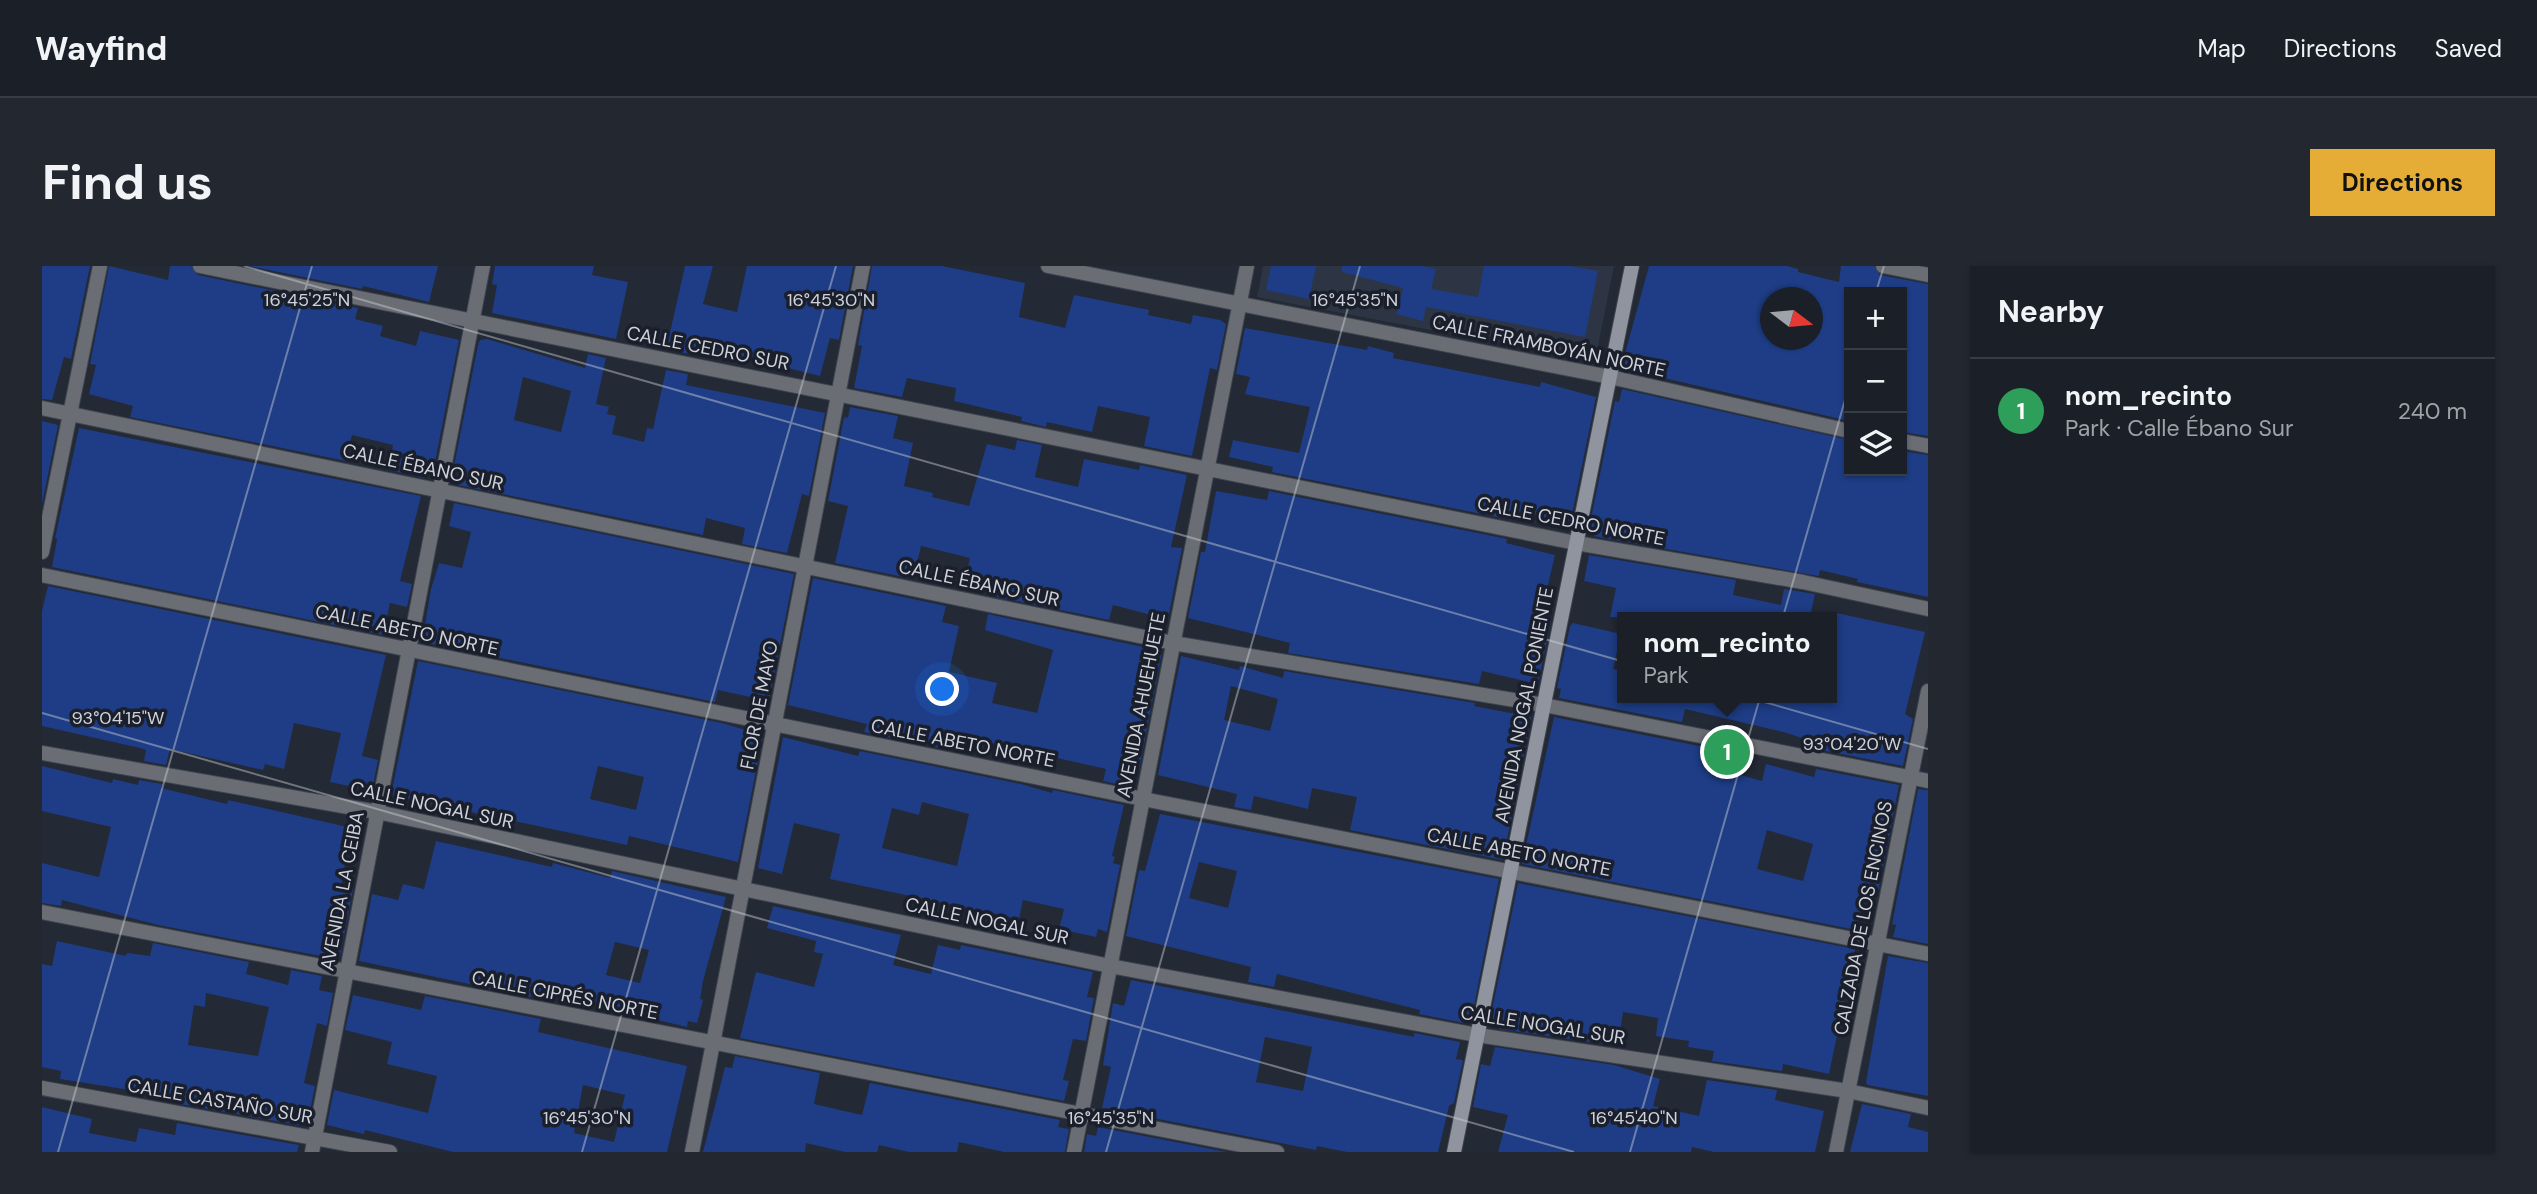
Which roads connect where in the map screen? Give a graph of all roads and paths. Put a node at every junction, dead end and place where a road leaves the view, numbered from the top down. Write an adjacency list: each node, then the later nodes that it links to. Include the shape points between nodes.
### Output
1 (100, 266): 15 (street)
2 (200, 266): 11 (street, CALLE CEDRO SUR)
3 (483, 266): 11 (street, AVENIDA LA CEIBA)
4 (863, 266): 13 (street, FLOR DE MAYO)
5 (1048, 266): 10 (street, CALLE FRAMBOYÁN NORTE)
6 (1247, 266): 10 (street, AVENIDA AHUEHUETE)
7 (1632, 266): 12 (street, AVENIDA NOGAL PONIENTE)
8 (1883, 266): 9 (street)
9 (1928, 275)
10 (1239, 304): 12 (street, CALLE FRAMBOYÁN NORTE); 19 (street, AVENIDA AHUEHUETE)
11 (472, 321): 13 (street, CALLE CEDRO SUR); 20 (street, AVENIDA LA CEIBA)
12 (1610, 377): 16 (street, CALLE FRAMBOYÁN NORTE); 21 (street, AVENIDA NOGAL PONIENTE)
13 (838, 394): 19 (street, CALLE CEDRO SUR); 23 (street, FLOR DE MAYO)
14 (42, 408): 15 (street, CALLE ÉBANO SUR)
15 (70, 414): 20 (street, CALLE ÉBANO SUR); 22 (street)
16 (1844, 430)
17 (1907, 442): 18 (street)
18 (1928, 446)
19 (1208, 468): 21 (street, CALLE CEDRO NORTE); 26 (street, AVENIDA AHUEHUETE)
20 (440, 491): 23 (street, CALLE ÉBANO SUR); 27 (street, AVENIDA LA CEIBA)
21 (1576, 543): 25 (street, CALLE CEDRO NORTE, via 1803,582); 29 (street, AVENIDA NOGAL PONIENTE)
22 (42, 552)
23 (805, 567): 26 (street, CALLE ÉBANO SUR); 30 (street, FLOR DE MAYO)
24 (42, 575): 27 (street, CALLE ABETO NORTE)
25 (1928, 609)
26 (1173, 643): 29 (street, CALLE ÉBANO SUR); 34 (street, AVENIDA AHUEHUETE)
27 (409, 650): 30 (street, CALLE ABETO NORTE); 35 (street, AVENIDA LA CEIBA)
28 (1928, 691): 32 (street, CALZADA DE LOS ENCINOS)
29 (1544, 705): 32 (street, CALLE ÉBANO SUR); 36 (street, AVENIDA NOGAL PONIENTE)
30 (775, 725): 34 (street, CALLE ABETO NORTE); 37 (street, FLOR DE MAYO)
31 (42, 752): 35 (street, CALLE NOGAL SUR)
32 (1911, 778): 33 (street, CALLE ÉBANO SUR); 39 (street, CALZADA DE LOS ENCINOS)
33 (1928, 781)
34 (1143, 799): 36 (street, CALLE ABETO NORTE); 41 (street, AVENIDA AHUEHUETE)
35 (377, 812): 37 (street, CALLE NOGAL SUR); 42 (street, AVENIDA LA CEIBA)
36 (1510, 870): 39 (street, CALLE ABETO NORTE); 43 (street, AVENIDA NOGAL PONIENTE)
37 (743, 891): 41 (street, CALLE NOGAL SUR); 44 (street, FLOR DE MAYO)
38 (42, 912): 42 (street, CALLE CIPRÉS NORTE)
39 (1877, 944): 40 (street, CALLE ABETO NORTE); 46 (street, CALZADA DE LOS ENCINOS)
40 (1928, 954)
41 (1110, 966): 43 (street, CALLE NOGAL SUR); 48 (street, AVENIDA AHUEHUETE)
42 (346, 972): 44 (street, CALLE CIPRÉS NORTE); 49 (street, AVENIDA LA CEIBA)
43 (1477, 1035): 46 (street, CALLE NOGAL SUR); 54 (street, AVENIDA NOGAL PONIENTE)
44 (713, 1044): 48 (street, CALLE CIPRÉS NORTE); 51 (street, FLOR DE MAYO)
45 (42, 1088): 49 (street, CALLE CASTAÑO SUR)
46 (1848, 1091): 47 (street, CALLE NOGAL SUR); 55 (street, CALZADA DE LOS ENCINOS)
47 (1928, 1108)
48 (1081, 1116): 52 (street, AVENIDA AHUEHUETE); 53 (street, CALLE CIPRÉS NORTE)
49 (313, 1145): 50 (street, CALLE CASTAÑO SUR)
50 (390, 1152)
51 (692, 1152)
52 (1074, 1152)
53 (1277, 1152)
54 (1454, 1152)
55 (1836, 1152)

